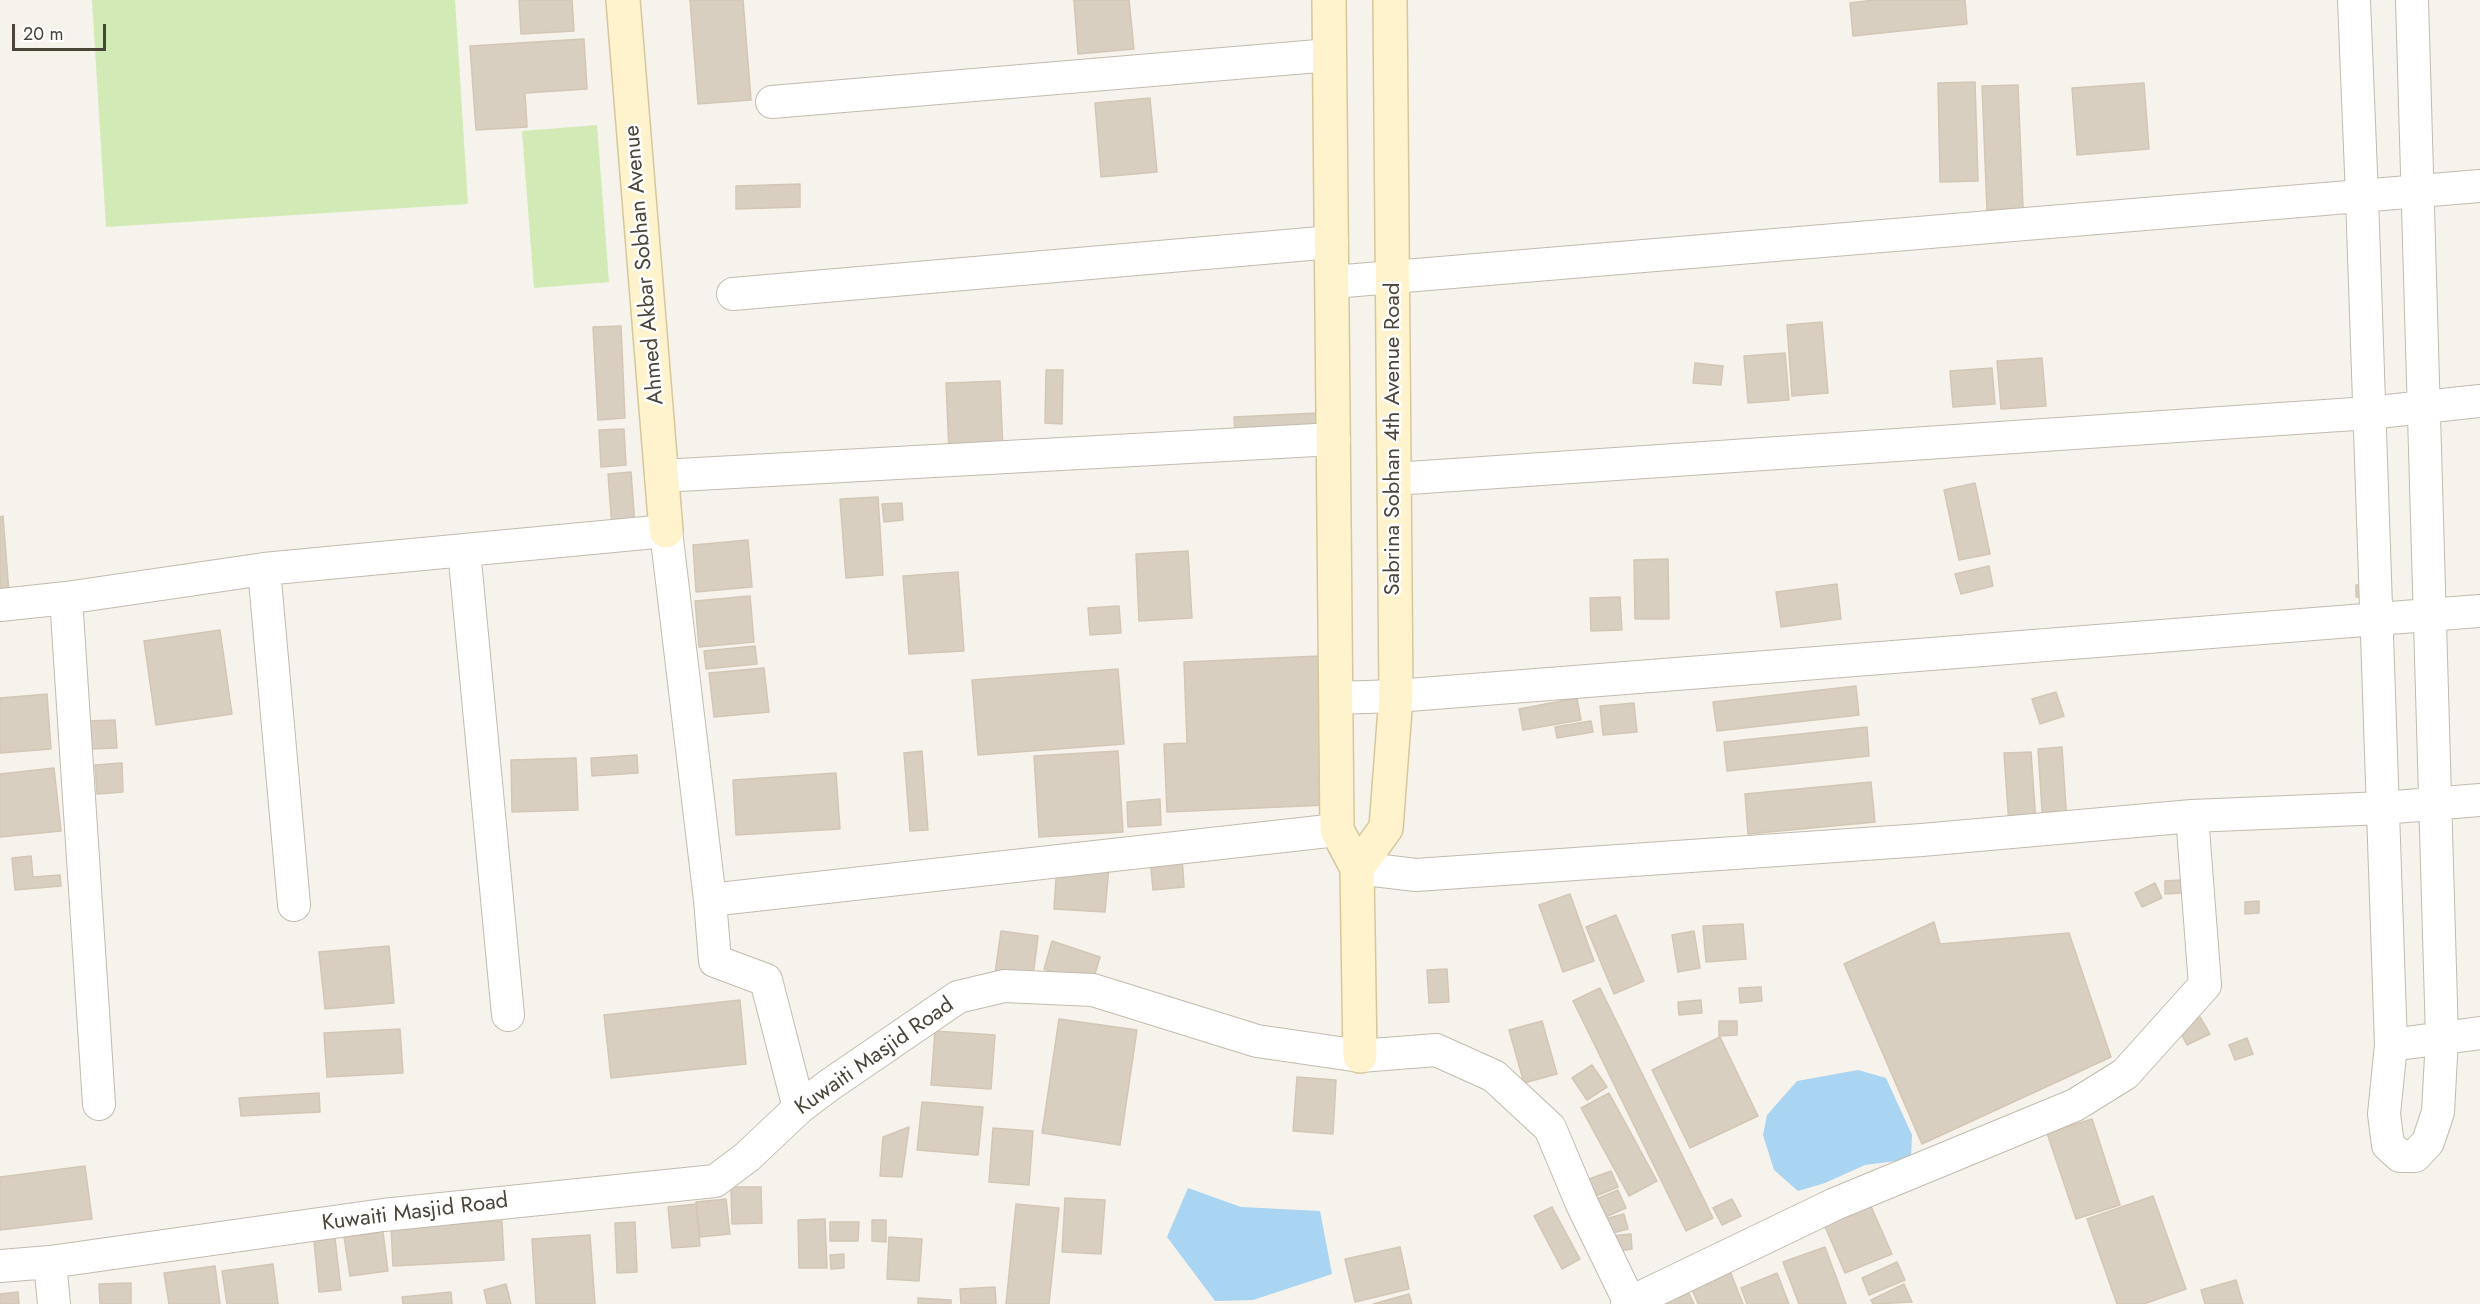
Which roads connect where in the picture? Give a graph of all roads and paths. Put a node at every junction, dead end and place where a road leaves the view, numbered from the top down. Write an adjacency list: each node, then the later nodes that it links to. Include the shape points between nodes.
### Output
1 (623, 0): 19 (street, Ahmed Akbar Sobhan Avenue)
2 (1329, 0): 6 (street)
3 (1390, 0): 12 (street, Sabrina Sobhan 4th Avenue Road)
4 (2354, 0): 10 (street)
5 (2412, 0): 9 (street)
6 (1330, 55): 7 (street); 11 (street)
7 (772, 102)
8 (2480, 186): 9 (street)
9 (2418, 192): 10 (street); 16 (street)
10 (2362, 197): 12 (street); 17 (street)
11 (1332, 242): 13 (street); 14 (street)
12 (1392, 278): 13 (street); 20 (street, Sabrina Sobhan 4th Avenue Road)
13 (1333, 282): 18 (street)
14 (733, 294)
15 (2480, 401): 16 (street)
16 (2424, 407): 17 (street); 27 (street)
17 (2370, 413): 20 (street); 28 (street)
18 (1334, 439): 19 (street); 30 (street)
19 (661, 476): 21 (street, Ahmed Akbar Sobhan Avenue)
20 (1394, 479): 29 (street, Sabrina Sobhan 4th Avenue Road)
21 (666, 531): 22 (street); 37 (street)
22 (465, 550): 23 (street); 39 (street)
23 (264, 569): 24 (street); 38 (street)
24 (66, 598): 25 (street); 44 (street)
25 (0, 605)
26 (2480, 611): 27 (street)
27 (2430, 616): 28 (street); 32 (street)
28 (2377, 621): 29 (street); 33 (street)
29 (1396, 696): 30 (street); 36 (street, Sabrina Sobhan 4th Avenue Road, via 1386,828)
30 (1336, 698): 35 (street)
31 (2480, 800): 32 (street)
32 (2436, 804): 33 (street); 41 (street)
33 (2383, 808): 34 (street); 42 (street)
34 (2192, 816): 36 (street, via 1416,875); 48 (street, via 2205,985 2125,1074 2075,1105 1835,1204)
35 (1337, 830): 36 (street); 37 (street)
36 (1358, 868): 43 (street)
37 (710, 900): 45 (street, via 715,961 766,980)
38 (294, 905)
39 (508, 1014)
40 (2480, 1033): 41 (street)
41 (2442, 1038): 42 (street); 42 (street, via 2438,1112 2428,1142 2415,1156 2400,1156 2388,1144 2384,1114)
42 (2391, 1045)
43 (1360, 1056): 45 (street, Kuwaiti Masjid Road, via 1257,1041 1093,990 1004,986 958,997); 48 (street, Kuwaiti Masjid Road, via 1436,1050 1494,1076 1550,1128)
44 (99, 1104)
45 (799, 1108): 46 (street, Kuwaiti Masjid Road, via 715,1181 383,1215)
46 (50, 1262): 47 (street, Kuwaiti Masjid Road); 49 (street)
47 (0, 1266)
48 (1629, 1303)
49 (54, 1304)

